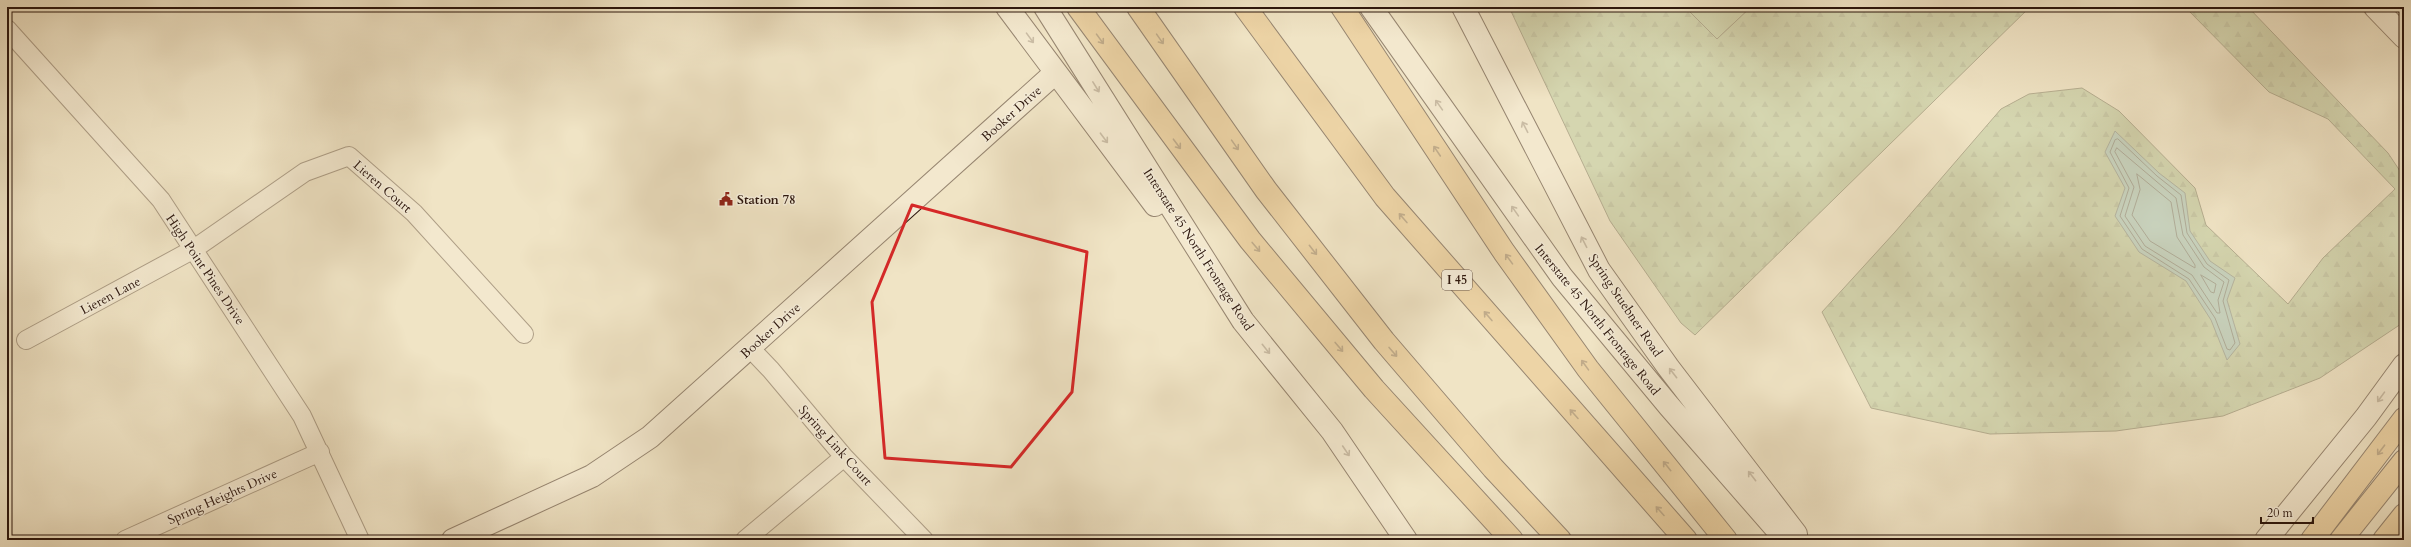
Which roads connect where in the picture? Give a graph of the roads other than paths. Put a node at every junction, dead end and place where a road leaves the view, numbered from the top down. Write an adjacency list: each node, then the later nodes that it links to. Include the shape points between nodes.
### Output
1 (1007, 7): 12 (main road, one-way to 12)
2 (1046, 7): 14 (main road, Interstate 45 North Frontage Road, one-way to 14)
3 (1078, 7): 30 (highway, one-way to 30, via 1250,240 1374,389)
4 (1138, 7): 31 (highway, one-way to 31, via 1266,190 1384,341 1493,468)
5 (1244, 7): 32 (highway, I 45, one-way to 5, via 1385,197)
6 (1342, 7): 33 (highway, one-way to 6, via 1588,369 1508,258)
7 (1370, 7): 34 (main road, Interstate 45 North Frontage Road, one-way to 7, via 1669,406 1562,277)
8 (1463, 7): 35 (main road, Spring Stuebner Road, one-way to 8, via 1668,367 1599,270)
9 (2375, 7): 11 (main road)
10 (10, 37): 13 (street, High Point Pines Drive, via 161,200)
11 (2404, 37)
12 (1055, 73): 14 (main road, one-way to 14); 17 (main road, Booker Drive)
13 (194, 249): 15 (street, Lieren Court, via 305,172 349,156 414,213); 16 (street, Lieren Lane); 20 (street, High Point Pines Drive, via 302,416)
14 (1243, 321): 29 (main road, Interstate 45 North Frontage Road, one-way to 29, via 1332,431)
15 (524, 334)
16 (26, 340)
17 (750, 348): 21 (street, Spring Link Court); 26 (main road, Booker Drive, via 679,413 624,456 592,476)
18 (2404, 365): 36 (main road, one-way to 36, via 2366,417)
19 (2404, 419): 37 (highway, one-way to 37)
20 (320, 452): 24 (street, Spring Heights Drive); 25 (street, High Point Pines Drive)
21 (844, 457): 27 (street); 28 (street, Spring Link Court)
22 (2404, 461): 38 (highway)
23 (2404, 514): 39 (highway)
24 (125, 540)
25 (360, 540)
26 (453, 540)
27 (745, 540)
28 (924, 540)
29 (1406, 540)
30 (1512, 540)
31 (1560, 540)
32 (1686, 540)
33 (1726, 540)
34 (1786, 540)
35 (1800, 540)
36 (2266, 540)
37 (2312, 540)
38 (2341, 540)
39 (2384, 540)

